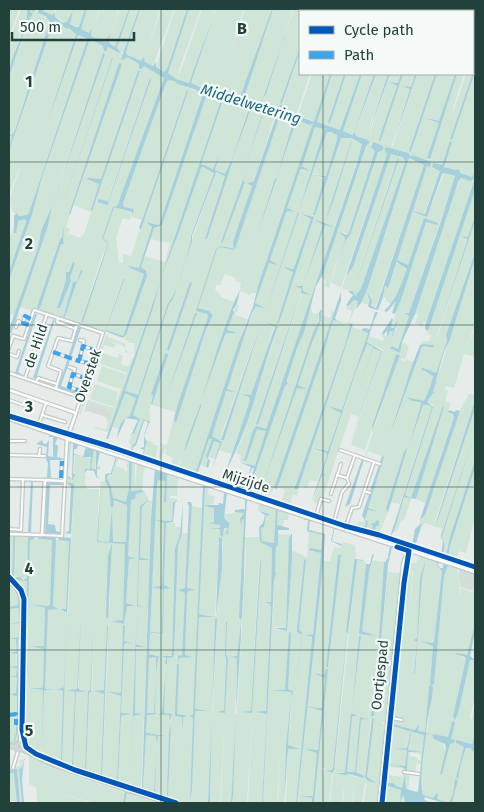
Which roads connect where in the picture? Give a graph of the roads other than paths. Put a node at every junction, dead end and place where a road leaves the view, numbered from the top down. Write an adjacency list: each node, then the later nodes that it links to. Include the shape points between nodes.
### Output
1 (47, 314): 4 (street, Overstek); 5 (street, via 34,310); 25 (street, de Hild)
2 (20, 315): 3 (street)
3 (25, 316): 5 (street); 6 (street)
4 (58, 318): 7 (street, Overstek); 10 (street, via 56,322)
5 (31, 319): 8 (street)
6 (22, 323): 8 (street); 9 (street, via 18,321)
7 (78, 324): 10 (street); 17 (street, Overstek, via 103,333)
8 (29, 325): 12 (street, via 24,339)
9 (16, 327)
10 (76, 329): 18 (street, via 71,342 58,339)
11 (9, 335): 12 (street)
12 (13, 336): 15 (street)
13 (80, 340): 14 (street, via 84,341)
14 (83, 346): 17 (street); 21 (street, via 79,360)
15 (9, 348)
16 (19, 351): 19 (street, via 17,357)
17 (97, 351): 21 (street, Overstek)
18 (53, 352): 20 (street); 28 (street, via 48,366 62,371)
19 (9, 354)
20 (68, 357)
21 (92, 364): 26 (street, Overstek)
22 (68, 367): 24 (street, via 75,369)
23 (9, 373): 25 (street)
24 (73, 374): 26 (street); 31 (street, via 69,387)
25 (25, 378): 27 (street)
26 (87, 378): 31 (street, Overstek)
27 (36, 382): 28 (street, via 38,378); 29 (street)
28 (57, 384): 29 (street)
29 (56, 388): 33 (street)
30 (9, 390): 32 (street)
31 (83, 392): 33 (street, Overstek)
32 (28, 397): 34 (street, via 26,406); 35 (street)
33 (81, 397): 36 (street, Overstek)
34 (9, 400)
35 (46, 403): 36 (street); 37 (street)
36 (76, 413): 41 (street, Overstek)
37 (42, 415): 39 (street); 40 (street)
38 (9, 418): 40 (street, Mijzijde); 41 (street)
39 (65, 422)
40 (39, 424): 41 (street, Mijzijde)
41 (68, 436): 55 (street, Overstek); 67 (street, Mijzijde); 68 (street)
42 (9, 441): 43 (street)
43 (25, 442)
44 (40, 449): 48 (street)
45 (340, 450): 46 (street)
46 (355, 455): 51 (street); 58 (street)
47 (9, 456): 48 (street)
48 (40, 456): 49 (street)
49 (45, 456)
50 (62, 461): 54 (street)
51 (374, 462): 53 (street); 63 (street)
52 (341, 464): 56 (street)
53 (380, 464)
54 (62, 468): 55 (street); 57 (street)
55 (66, 468): 61 (street, Overstek)
56 (337, 475): 58 (street); 65 (street)
57 (61, 478)
58 (347, 478): 68 (street, via 349,484 342,492)
59 (9, 479): 60 (street)
60 (23, 479): 62 (street); 72 (street, via 21,530)
61 (65, 479): 62 (street); 75 (street, via 62,536)
62 (45, 480): 75 (street)
63 (364, 491): 64 (street); 69 (street, via 359,507 352,508)
64 (370, 493)
65 (331, 494)
66 (329, 501): 67 (street, via 321,499)
67 (316, 516): 68 (street, Mijzijde)
68 (334, 525): 69 (street, Mijzijde); 71 (street)
69 (346, 526): 71 (street, Mijzijde)
70 (9, 529): 72 (street)
71 (352, 529): 76 (street); 77 (street, Mijzijde)
72 (14, 530): 74 (street)
73 (9, 534): 74 (street)
74 (14, 534): 75 (street)
75 (42, 535)
76 (408, 550): 78 (street); 81 (street, Oortjespad, via 403,563)
77 (475, 567)
78 (475, 572)
79 (9, 580): 84 (main road, via 20,591 22,602)
80 (393, 704): 82 (street)
81 (387, 715): 82 (street, Oortjespad); 86 (street, Oortjespad)
82 (392, 717): 83 (street, Oortjespad); 86 (street, via 386,770)
83 (402, 720)
84 (19, 746): 85 (street); 89 (main road, via 54,765)
85 (13, 768)
86 (382, 769): 90 (street, Oortjespad)
87 (404, 772): 88 (street)
88 (420, 774)
89 (169, 803)
90 (378, 803)

